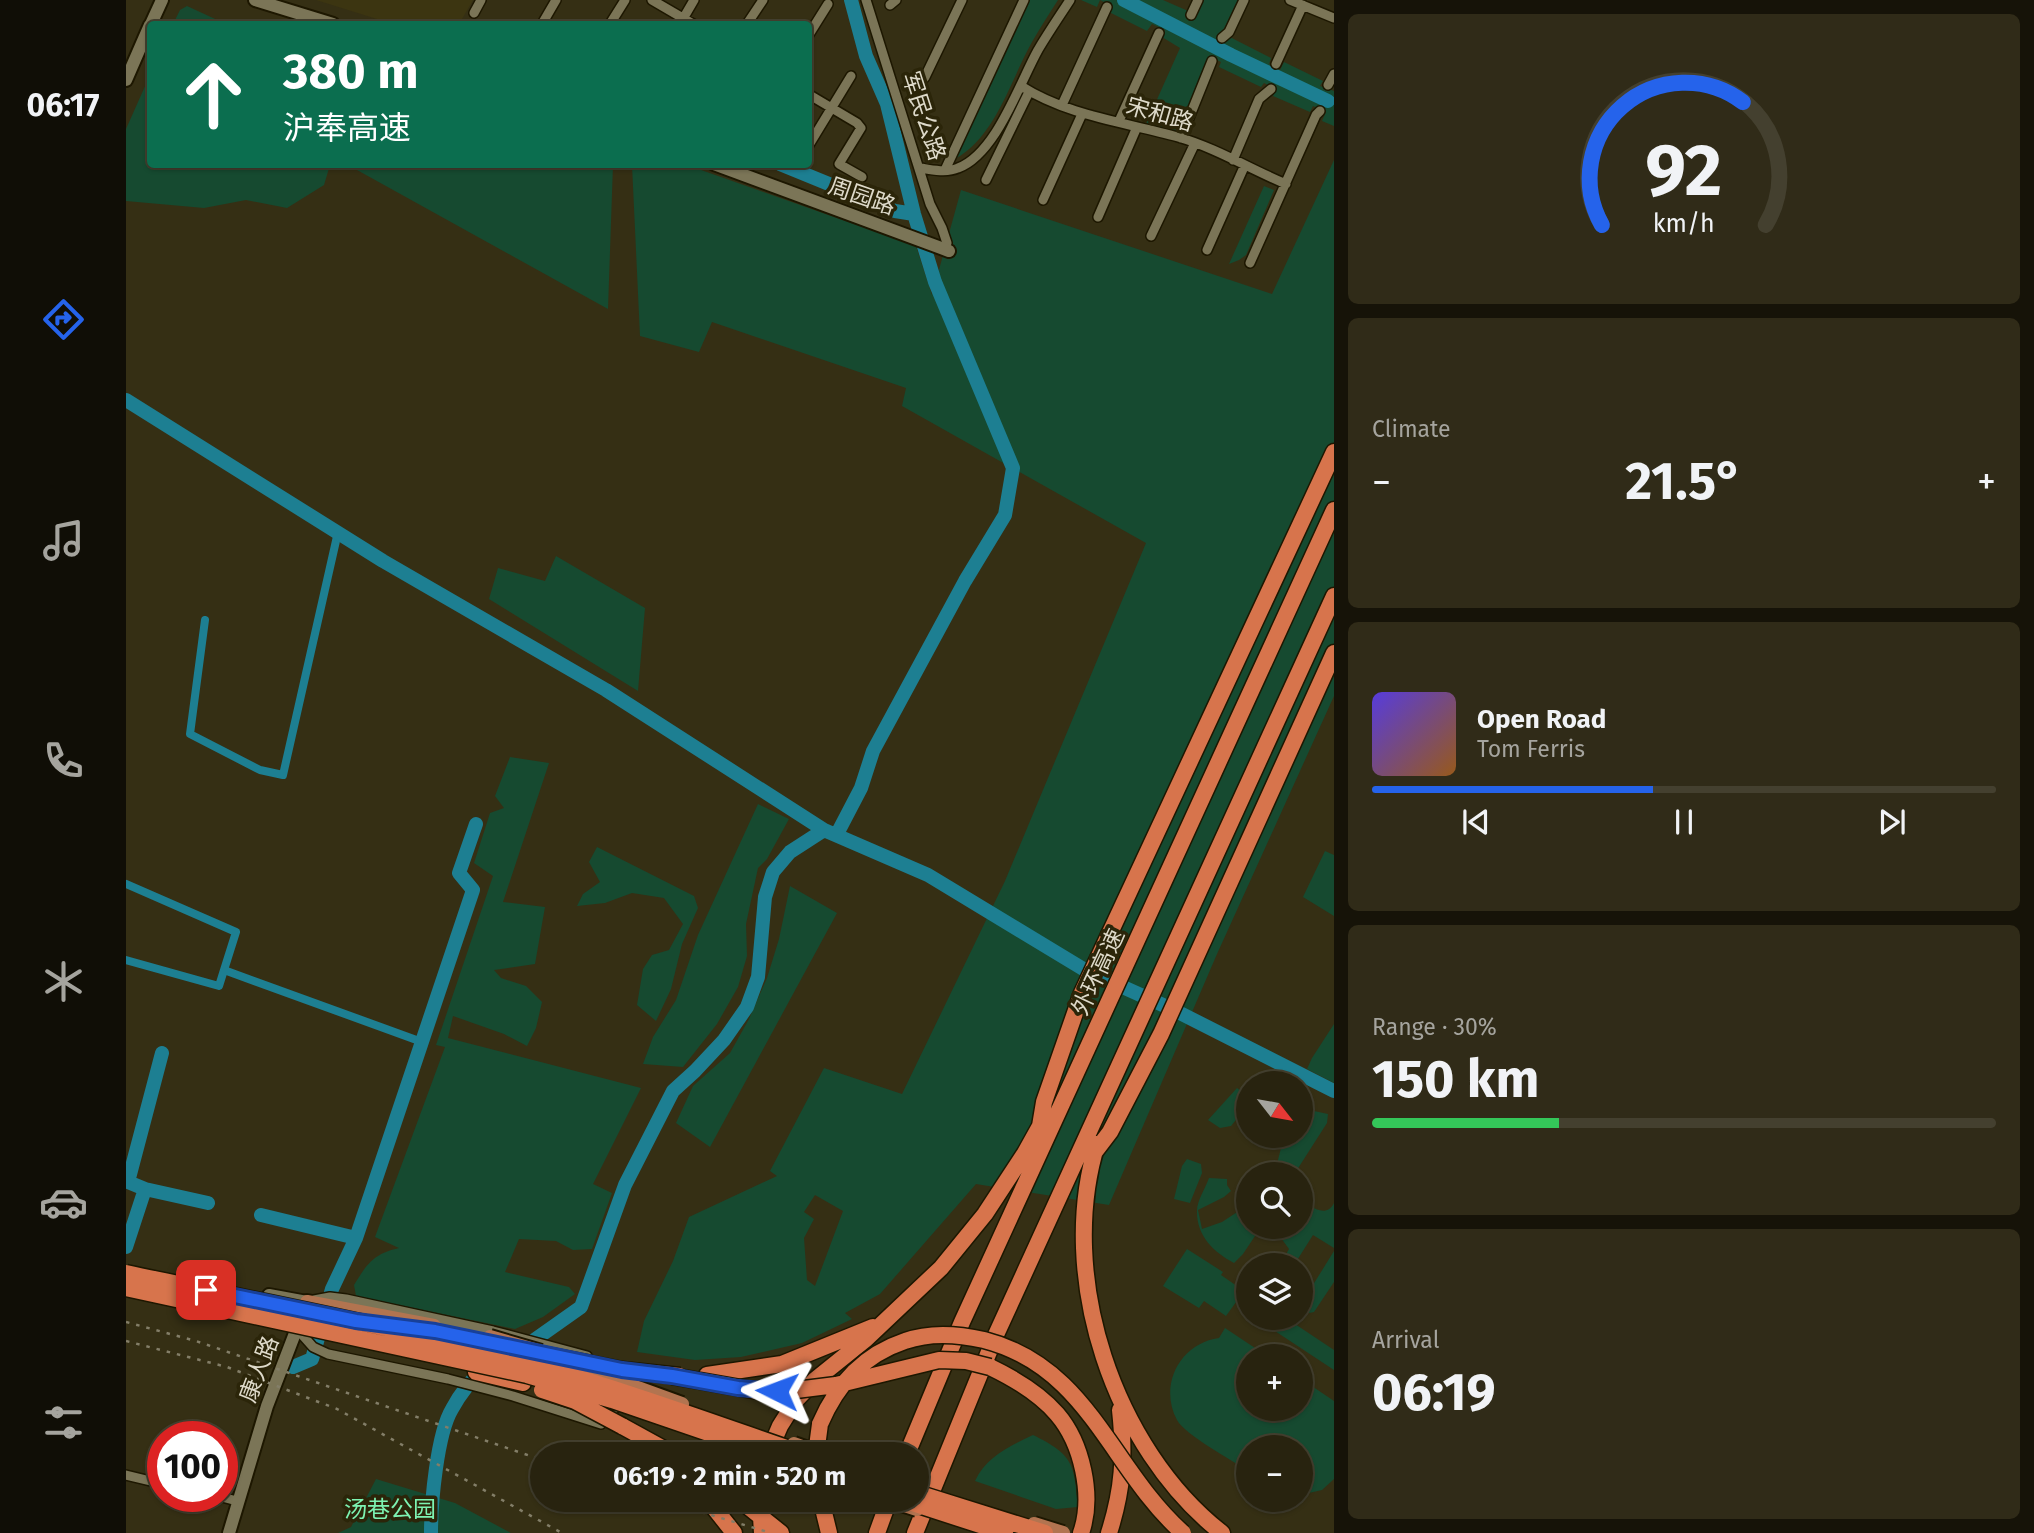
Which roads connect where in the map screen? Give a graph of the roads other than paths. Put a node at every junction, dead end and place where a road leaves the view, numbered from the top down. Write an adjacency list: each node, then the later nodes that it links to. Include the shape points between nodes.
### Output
1 (162, 0): 22 (street)
2 (255, 0): 23 (street)
3 (481, 0): 19 (street)
4 (556, 0): 24 (street)
5 (625, 0): 25 (street)
6 (652, 0): 26 (street)
7 (694, 0): 27 (street)
8 (763, 0): 28 (street)
9 (866, 0): 55 (street, 军民公路)
10 (962, 0): 39 (street, via 926,77)
11 (1024, 0): 56 (street)
12 (1070, 0): 40 (street, via 1039,50)
13 (1198, 0): 20 (street)
14 (1244, 0): 32 (street)
15 (1290, 0): 17 (street)
16 (828, 4): 29 (street)
17 (1303, 5): 21 (street); 34 (street)
18 (1107, 7): 43 (street)
19 (474, 13)
20 (1191, 15)
21 (1333, 15)
22 (153, 21)
23 (324, 21)
24 (544, 21)
25 (612, 21)
26 (681, 21)
27 (683, 21)
28 (749, 21)
29 (812, 30)
30 (1159, 33): 47 (street)
31 (147, 34): 37 (street)
32 (1222, 38)
33 (1212, 61): 49 (street)
34 (1276, 64)
35 (1334, 74): 38 (street)
36 (851, 76): 44 (street)
37 (126, 80)
38 (1328, 85)
39 (915, 89)
40 (1025, 89): 43 (street, 宋和路); 56 (street, via 991,140 968,163); 58 (street)
41 (1270, 89): 52 (street, via 1259,99)
42 (812, 96): 44 (street)
43 (1062, 105): 46 (street, 宋和路)
44 (831, 108): 50 (street); 57 (street, via 861,128 839,164)
45 (1320, 111): 59 (street)
46 (1082, 114): 47 (street, 宋和路); 60 (street)
47 (1119, 121): 48 (street, 宋和路)
48 (1138, 127): 49 (street, 宋和路); 61 (street)
49 (1181, 138): 51 (street, 宋和路)
50 (812, 140)
51 (1195, 143): 52 (street, 宋和路); 62 (street)
52 (1233, 160): 53 (street, 宋和路)
53 (1244, 167): 59 (street, 宋和路); 64 (street)
54 (725, 168): 63 (street, 周园路)
55 (920, 168): 56 (street); 63 (street, 军民公路)
56 (945, 170)
57 (862, 177)
58 (986, 180)
59 (1286, 184): 65 (street)
60 (1043, 200)
61 (1098, 217)
62 (1151, 236)
63 (948, 247)
64 (1207, 250)
65 (1250, 263)
66 (1334, 452): 72 (highway, via 1082,993)
67 (1334, 510): 71 (highway, 外环高速)
68 (1334, 596): 70 (highway)
69 (1334, 653): 73 (highway, via 1161,1034 1110,1132)
70 (1115, 1074): 73 (highway, via 1116,1092); 113 (highway, via 995,1337)
71 (1059, 1111): 72 (highway); 93 (highway, 外环高速)
72 (1040, 1126): 78 (highway, via 962,1244)
73 (1094, 1153): 83 (highway, via 1084,1218 1085,1268 1093,1316)
74 (126, 1265): 77 (street)
75 (126, 1273): 80 (highway, bridge)
76 (130, 1294): 79 (street); 80 (highway, bridge)
77 (307, 1302): 79 (street, 康人路); 81 (main road)
78 (879, 1325): 82 (highway, bridge, via 782,1364); 90 (highway, via 797,1399)
79 (303, 1326): 81 (street, via 313,1347 328,1354 448,1379 601,1424 622,1399 629,1366); 87 (main road, bridge, via 459,1356); 97 (street, 康人路, via 267,1406)
80 (355, 1329): 82 (highway, bridge, via 435,1331); 84 (highway, bridge, via 435,1361 575,1401); 88 (highway, bridge, via 527,1374); 89 (highway, bridge, via 529,1364)
81 (492, 1334): 91 (main road, bridge)
82 (672, 1376): 118 (highway, bridge, via 758,1391 796,1390 939,1360 990,1367 1036,1395 1058,1416 1074,1443 1086,1496)
83 (1115, 1387): 119 (highway, via 1124,1471); 121 (highway, via 1158,1468)
84 (622, 1426): 85 (highway); 86 (highway)
85 (644, 1442)
86 (651, 1442)
87 (721, 1442)
88 (734, 1442)
89 (769, 1442)
90 (774, 1442)
91 (789, 1442)
92 (818, 1442): 120 (highway, bridge, via 820,1424 842,1384 883,1350 937,1335 989,1342 1039,1365 1075,1395 1140,1488)
93 (912, 1442)
94 (126, 1475): 95 (street)
95 (147, 1480)
96 (929, 1490): 117 (main road, bridge)
97 (238, 1498)
98 (929, 1503): 116 (highway, bridge)
99 (929, 1505): 115 (highway, bridge)
100 (234, 1512): 107 (street, 康人路)
101 (717, 1512): 108 (highway)
102 (755, 1512): 110 (highway)
103 (761, 1512): 109 (highway)
104 (824, 1512): 111 (highway)
105 (885, 1512): 112 (highway)
106 (926, 1512): 114 (main road, bridge)
107 (229, 1533)
108 (734, 1533)
109 (762, 1533)
110 (781, 1533)
111 (829, 1533)
112 (877, 1533)
113 (915, 1533)
114 (990, 1533)
115 (1005, 1533)
116 (1045, 1533)
117 (1063, 1533)
118 (1081, 1533)
119 (1109, 1533)
120 (1183, 1533)
121 (1222, 1533)

